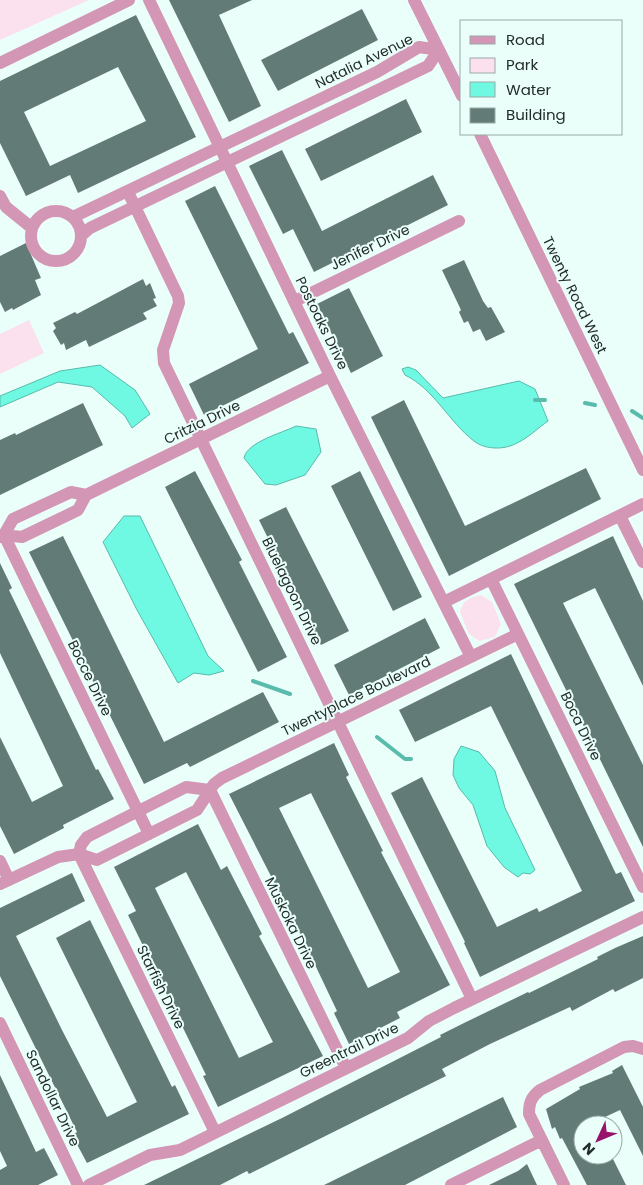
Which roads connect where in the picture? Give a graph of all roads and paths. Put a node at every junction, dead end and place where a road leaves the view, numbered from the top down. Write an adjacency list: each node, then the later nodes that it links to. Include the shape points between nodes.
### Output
1 (129, 0): 6 (street)
2 (149, 0): 10 (street, Postoaks Drive)
3 (414, 0): 4 (street)
4 (439, 50): 5 (street, Natalia Avenue, via 419,47); 7 (street, via 428,66); 8 (street)
5 (394, 60): 7 (street); 10 (street, Natalia Avenue, via 377,72)
6 (0, 63)
7 (403, 77): 11 (street)
8 (460, 92)
9 (480, 135): 22 (street, Twenty Road West)
10 (220, 147): 11 (street, Postoaks Drive); 12 (street, Natalia Avenue)
11 (227, 162): 14 (street); 19 (street, Postoaks Drive)
12 (128, 192): 14 (street, Bluelagoon Drive); 15 (street, Natalia Avenue)
13 (0, 196): 17 (street, via 6,207)
14 (135, 206): 18 (street); 21 (street, Bluelagoon Drive, via 178,296 179,303 163,357)
15 (73, 217): 17 (street, via 58,210 50,211 36,220); 18 (street)
16 (459, 221): 19 (street, Jenifer Drive)
17 (32, 228): 18 (street, via 32,244 36,251 41,257 56,262 77,250)
18 (82, 235)
19 (295, 301): 20 (street, Postoaks Drive)
20 (330, 376): 21 (street, Critzia Drive); 29 (street, Postoaks Drive)
21 (201, 439): 23 (street, Critzia Drive); 32 (street, Bluelagoon Drive)
22 (643, 470)
23 (86, 495): 26 (street, Critzia Drive, via 78,510 62,518 22,537); 26 (street, Critzia Drive, via 71,492 13,519)
24 (643, 504): 25 (street)
25 (620, 516): 27 (street); 28 (street)
26 (2, 536): 34 (street, Bocce Drive)
27 (643, 562)
28 (491, 579): 29 (street); 30 (street, Boca Drive)
29 (444, 602): 31 (street, Postoaks Drive)
30 (518, 634): 31 (street, Twentyplace Boulevard); 39 (street, Boca Drive)
31 (471, 657): 32 (street, Twentyplace Boulevard)
32 (339, 722): 33 (street, Twentyplace Boulevard, via 222,778); 41 (street, Bluelagoon Drive)
33 (210, 790): 34 (street, via 186,787); 35 (street, Twentyplace Boulevard, via 197,810); 44 (street, Muskoka Drive)
34 (138, 812): 35 (street, Bocce Drive); 36 (street, via 87,837)
35 (149, 834): 36 (street, Twentyplace Boulevard, via 96,860)
36 (79, 854): 38 (street, Twentyplace Boulevard, via 58,857); 45 (street, Starfish Drive)
37 (0, 861): 38 (street)
38 (5, 882)
39 (643, 887)
40 (643, 917): 41 (street, Greentrail Drive)
41 (472, 998): 44 (street, Greentrail Drive, via 429,1020 408,1038)
42 (0, 1023): 47 (street, Sandollar Drive)
43 (643, 1049): 46 (street, via 624,1048 533,1096 529,1114)
44 (346, 1068): 45 (street, Greentrail Drive)
45 (215, 1132): 48 (street, Greentrail Drive, via 180,1150 150,1155)
46 (542, 1140): 49 (street); 50 (street)
47 (78, 1185)
48 (90, 1185)
49 (451, 1185)
50 (564, 1185)

